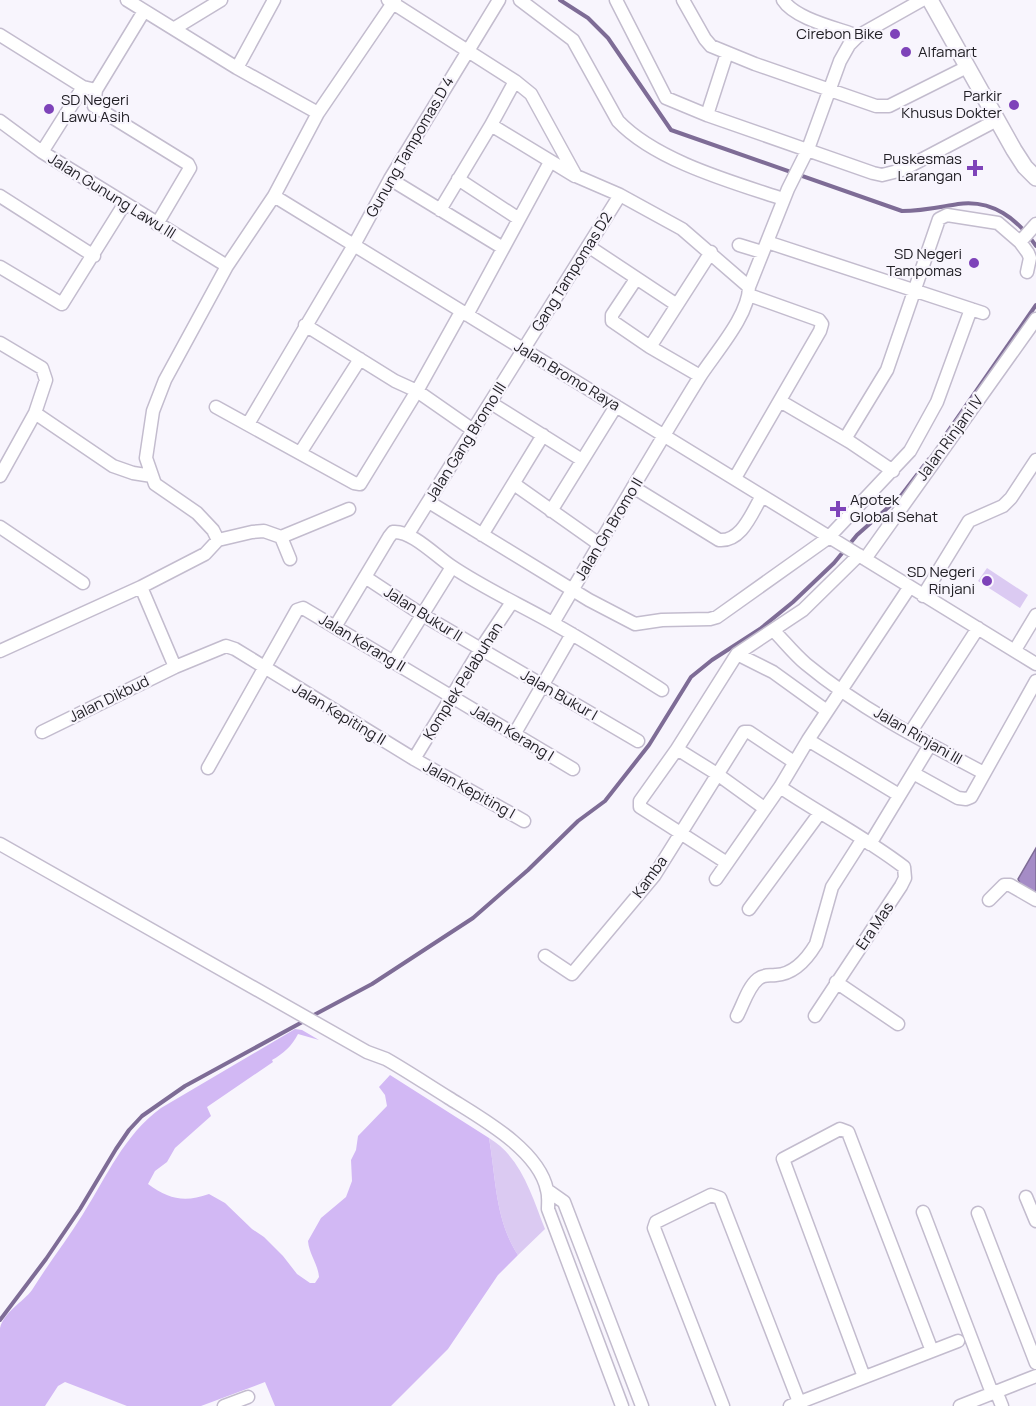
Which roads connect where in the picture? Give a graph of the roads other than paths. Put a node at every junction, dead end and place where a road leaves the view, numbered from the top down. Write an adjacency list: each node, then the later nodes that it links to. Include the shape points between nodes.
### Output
1 (127, 0): 12 (street)
2 (220, 0): 13 (street)
3 (274, 0): 19 (street)
4 (499, 0): 16 (street, Gunung Tampomas.D 4)
5 (520, 0): 40 (street, via 573,40 626,130 660,152)
6 (616, 0): 26 (street, via 666,98)
7 (683, 0): 17 (street, via 705,39)
8 (783, 0): 15 (street, via 797,13)
9 (922, 0): 15 (street)
10 (930, 0): 18 (street)
11 (392, 1): 16 (street); 25 (street)
12 (144, 11): 13 (street); 22 (street)
13 (175, 28): 19 (street)
14 (0, 35): 23 (street)
15 (858, 36): 21 (street, Jalan Gn Bromo II, via 844,54)
16 (467, 50): 20 (street); 34 (street, Gunung Tampomas.D 4)
17 (727, 53): 21 (street); 26 (street)
18 (967, 67): 21 (street, via 882,107); 27 (street)
19 (237, 68): 25 (street)
20 (515, 81): 29 (street); 33 (street, via 531,94)
21 (830, 89): 30 (street, Jalan Gn Bromo II)
22 (96, 90): 23 (street); 24 (street)
23 (80, 92): 24 (street); 31 (street)
24 (94, 106): 44 (street, via 190,166)
25 (318, 113): 39 (street)
26 (707, 114): 30 (street)
27 (997, 120): 30 (street, via 902,170 882,175); 35 (street)
28 (0, 122): 31 (street, Jalan Gunung Lawu III)
29 (491, 125): 32 (street); 36 (street)
30 (808, 149): 40 (street, Jalan Gn Bromo II)
31 (42, 152): 41 (street, Jalan Gunung Lawu III)
32 (550, 162): 33 (street); 43 (street)
33 (576, 176): 37 (street)
34 (390, 178): 42 (street); 47 (street, Gunung Tampomas.D 4)
35 (1036, 178)
36 (458, 179): 42 (street); 43 (street)
37 (620, 195): 49 (street, Gang Tampomas D2); 52 (street, via 682,229)
38 (0, 196): 53 (street)
39 (274, 196): 47 (street, Jalan Bromo Raya); 54 (street)
40 (783, 199): 50 (street, Jalan Gn Bromo II)
41 (126, 203): 44 (street, Jalan Gunung Lawu III); 53 (street)
42 (440, 210): 51 (street)
43 (519, 219): 51 (street)
44 (157, 224): 54 (street, Jalan Gunung Lawu III)
45 (1035, 225): 46 (street)
46 (1022, 240): 56 (street, via 1030,258); 59 (street, via 996,222 947,215 939,219)
47 (354, 245): 61 (street, Jalan Bromo Raya); 63 (street, Gunung Tampomas.D 4)
48 (739, 245): 50 (street)
49 (588, 246): 57 (street); 66 (street, Gang Tampomas D2)
50 (764, 247): 58 (street, Jalan Gn Bromo II); 59 (street)
51 (503, 248): 61 (street)
52 (711, 252): 58 (street); 60 (street)
53 (94, 256): 55 (street, via 60,304)
54 (227, 266): 85 (street, via 165,380 153,411 146,458)
55 (0, 267)
56 (1027, 272)
57 (636, 279): 60 (street); 65 (street, via 611,319)
58 (749, 291): 68 (street, Jalan Gn Bromo II, via 741,314); 70 (street, via 822,324)
59 (914, 291): 79 (street, via 887,370); 83 (street, via 977,311 938,402 910,451)
60 (677, 305): 65 (street)
61 (464, 313): 66 (street, Jalan Bromo Raya); 69 (street)
62 (1036, 319): 100 (street, Jalan Rinjani IV)
63 (305, 326): 67 (street); 75 (street, Gunung Tampomas.D 4)
64 (0, 343): 74 (street, via 42,368 46,380)
65 (650, 347): 68 (street)
66 (524, 350): 71 (street, Jalan Gang Bromo III); 72 (street, Jalan Bromo Raya)
67 (360, 359): 69 (street); 80 (street)
68 (700, 376): 78 (street, Jalan Gn Bromo II)
69 (417, 391): 76 (street); 80 (street, via 360,484)
70 (780, 401): 79 (street); 86 (street)
71 (491, 403): 76 (street, Jalan Gang Bromo III); 77 (street)
72 (616, 406): 78 (street, Jalan Bromo Raya); 81 (street)
73 (216, 407): 75 (street)
74 (35, 412): 84 (street); 85 (street, via 113,466)
75 (248, 424): 80 (street)
76 (473, 430): 90 (street, Jalan Gang Bromo III)
77 (543, 435): 81 (street); 87 (street)
78 (665, 435): 86 (street, Jalan Bromo Raya); 88 (street, Jalan Gn Bromo II)
79 (845, 439): 83 (street)
80 (300, 453)
81 (582, 460): 92 (street)
82 (1036, 460): 108 (street, via 1003,506 969,521)
83 (893, 471): 98 (street)
84 (0, 476)
85 (152, 476): 97 (street, via 155,483 202,518)
86 (735, 478): 89 (street, Jalan Bromo Raya)
87 (514, 484): 92 (street); 95 (street)
88 (633, 487): 89 (street, via 719,540 740,532); 99 (street, Jalan Gn Bromo II)
89 (762, 496): 98 (street, Jalan Bromo Raya)
90 (429, 502): 94 (street, Jalan Gang Bromo III); 95 (street)
91 (349, 509): 96 (street)
92 (552, 511): 99 (street)
93 (0, 527): 104 (street)
94 (408, 534): 102 (street); 103 (street, via 393,532)
95 (482, 536): 107 (street)
96 (281, 537): 97 (street, via 264,531); 101 (street)
97 (218, 540): 105 (street, via 205,554)
98 (831, 540): 100 (street, Jalan Bromo Raya); 107 (street, via 710,619 635,624)
99 (599, 544): 107 (street, Jalan Gn Bromo II)
100 (859, 555): 106 (street, Jalan Bromo Raya); 115 (street, Jalan Rinjani IV, via 803,610)
101 (290, 559)
102 (452, 567): 109 (street); 110 (street)
103 (365, 577): 110 (street, Jalan Bukur II); 113 (street)
104 (83, 583)
105 (141, 587): 119 (street); 123 (street)
106 (909, 588): 108 (street, Jalan Bromo Raya); 128 (street)
107 (575, 591): 112 (street, Jalan Gn Bromo II)
108 (923, 596): 114 (street, Jalan Bromo Raya)
109 (512, 602): 112 (street); 117 (street, Komplek Pelabuhan)
110 (421, 614): 117 (street, Jalan Bukur II); 121 (street)
111 (1036, 615): 118 (street)
112 (553, 623): 116 (street)
113 (335, 627): 121 (street, Jalan Kerang II); 124 (street, Jalan Kerang II, via 300,608)
114 (978, 628): 118 (street, Jalan Bromo Raya); 133 (street)
115 (773, 630): 120 (street, Jalan Rinjani IV); 128 (street, Jalan Rinjani III, via 804,663)
116 (572, 634): 126 (street); 127 (street)
117 (480, 650): 126 (street, Jalan Bukur I); 129 (street, Komplek Pelabuhan)
118 (1015, 650): 122 (street, Jalan Bromo Raya)
119 (0, 651)
120 (737, 654): 130 (street, via 773,672); 137 (street)
121 (393, 662): 129 (street, Jalan Kerang II)
122 (1036, 664)
123 (175, 667): 124 (street, Jalan Dikbud, via 226,646); 131 (street, Jalan Dikbud)
124 (264, 668): 138 (street, Jalan Kepiting II); 140 (street)
125 (1036, 681): 143 (street)
126 (542, 684): 132 (street); 135 (street, Jalan Bukur I)
127 (662, 690)
128 (841, 690): 130 (street); 133 (street, Jalan Rinjani III)
129 (452, 697): 132 (street, Jalan Kerang I); 138 (street, Komplek Pelabuhan)
130 (828, 711): 134 (street)
131 (42, 732)
132 (515, 733): 141 (street, Jalan Kerang I)
133 (910, 733): 136 (street, Jalan Rinjani III)
134 (808, 740): 139 (street); 146 (street)
135 (638, 741)
136 (930, 745): 142 (street); 143 (street, Jalan Rinjani III)
137 (677, 749): 144 (street); 150 (street, via 639,804)
138 (414, 759): 149 (street, Jalan Kepiting I)
139 (794, 762): 144 (street, Kamba, via 747,731); 145 (street)
140 (208, 768)
141 (573, 769)
142 (913, 772): 143 (street, via 966,799); 146 (street)
143 (984, 773)
144 (717, 774): 147 (street); 150 (street, Kamba)
145 (780, 787): 147 (street); 148 (street)
146 (899, 795): 151 (street)
147 (764, 808): 153 (street)
148 (819, 814): 151 (street); 157 (street)
149 (524, 821)
150 (680, 833): 153 (street); 158 (street, Kamba, via 654,876 572,974)
151 (866, 842): 159 (street, Era Mas, via 904,867 905,878); 161 (street, via 831,887 810,953 787,973 759,978)
152 (0, 844): 163 (street, via 366,1052 400,1067 491,1125 526,1153)
153 (727, 863): 154 (street)
154 (716, 879)
155 (989, 900): 156 (street, via 1004,885 1010,885)
156 (1036, 900)
157 (749, 909)
158 (545, 956)
159 (836, 982): 160 (street, Era Mas); 162 (street)
160 (815, 1016)
161 (737, 1017)
162 (898, 1024)
163 (548, 1190): 177 (street, via 548,1209); 178 (street, via 564,1202)
164 (1026, 1197): 167 (street)
165 (923, 1212): 173 (street)
166 (978, 1213): 170 (street)
167 (1036, 1221)
168 (958, 1341): 169 (street)
169 (932, 1351): 172 (street); 172 (street, via 848,1132 840,1129 784,1156 783,1162)
170 (1036, 1363)
171 (1036, 1376): 173 (street)
172 (864, 1377): 175 (street)
173 (994, 1393): 180 (street); 181 (street)
174 (249, 1397): 176 (street)
175 (794, 1404): 179 (street, via 720,1198 711,1195 656,1222 654,1228)
176 (224, 1406)
177 (622, 1406)
178 (642, 1406)
179 (723, 1406)
180 (960, 1406)
181 (1002, 1406)

